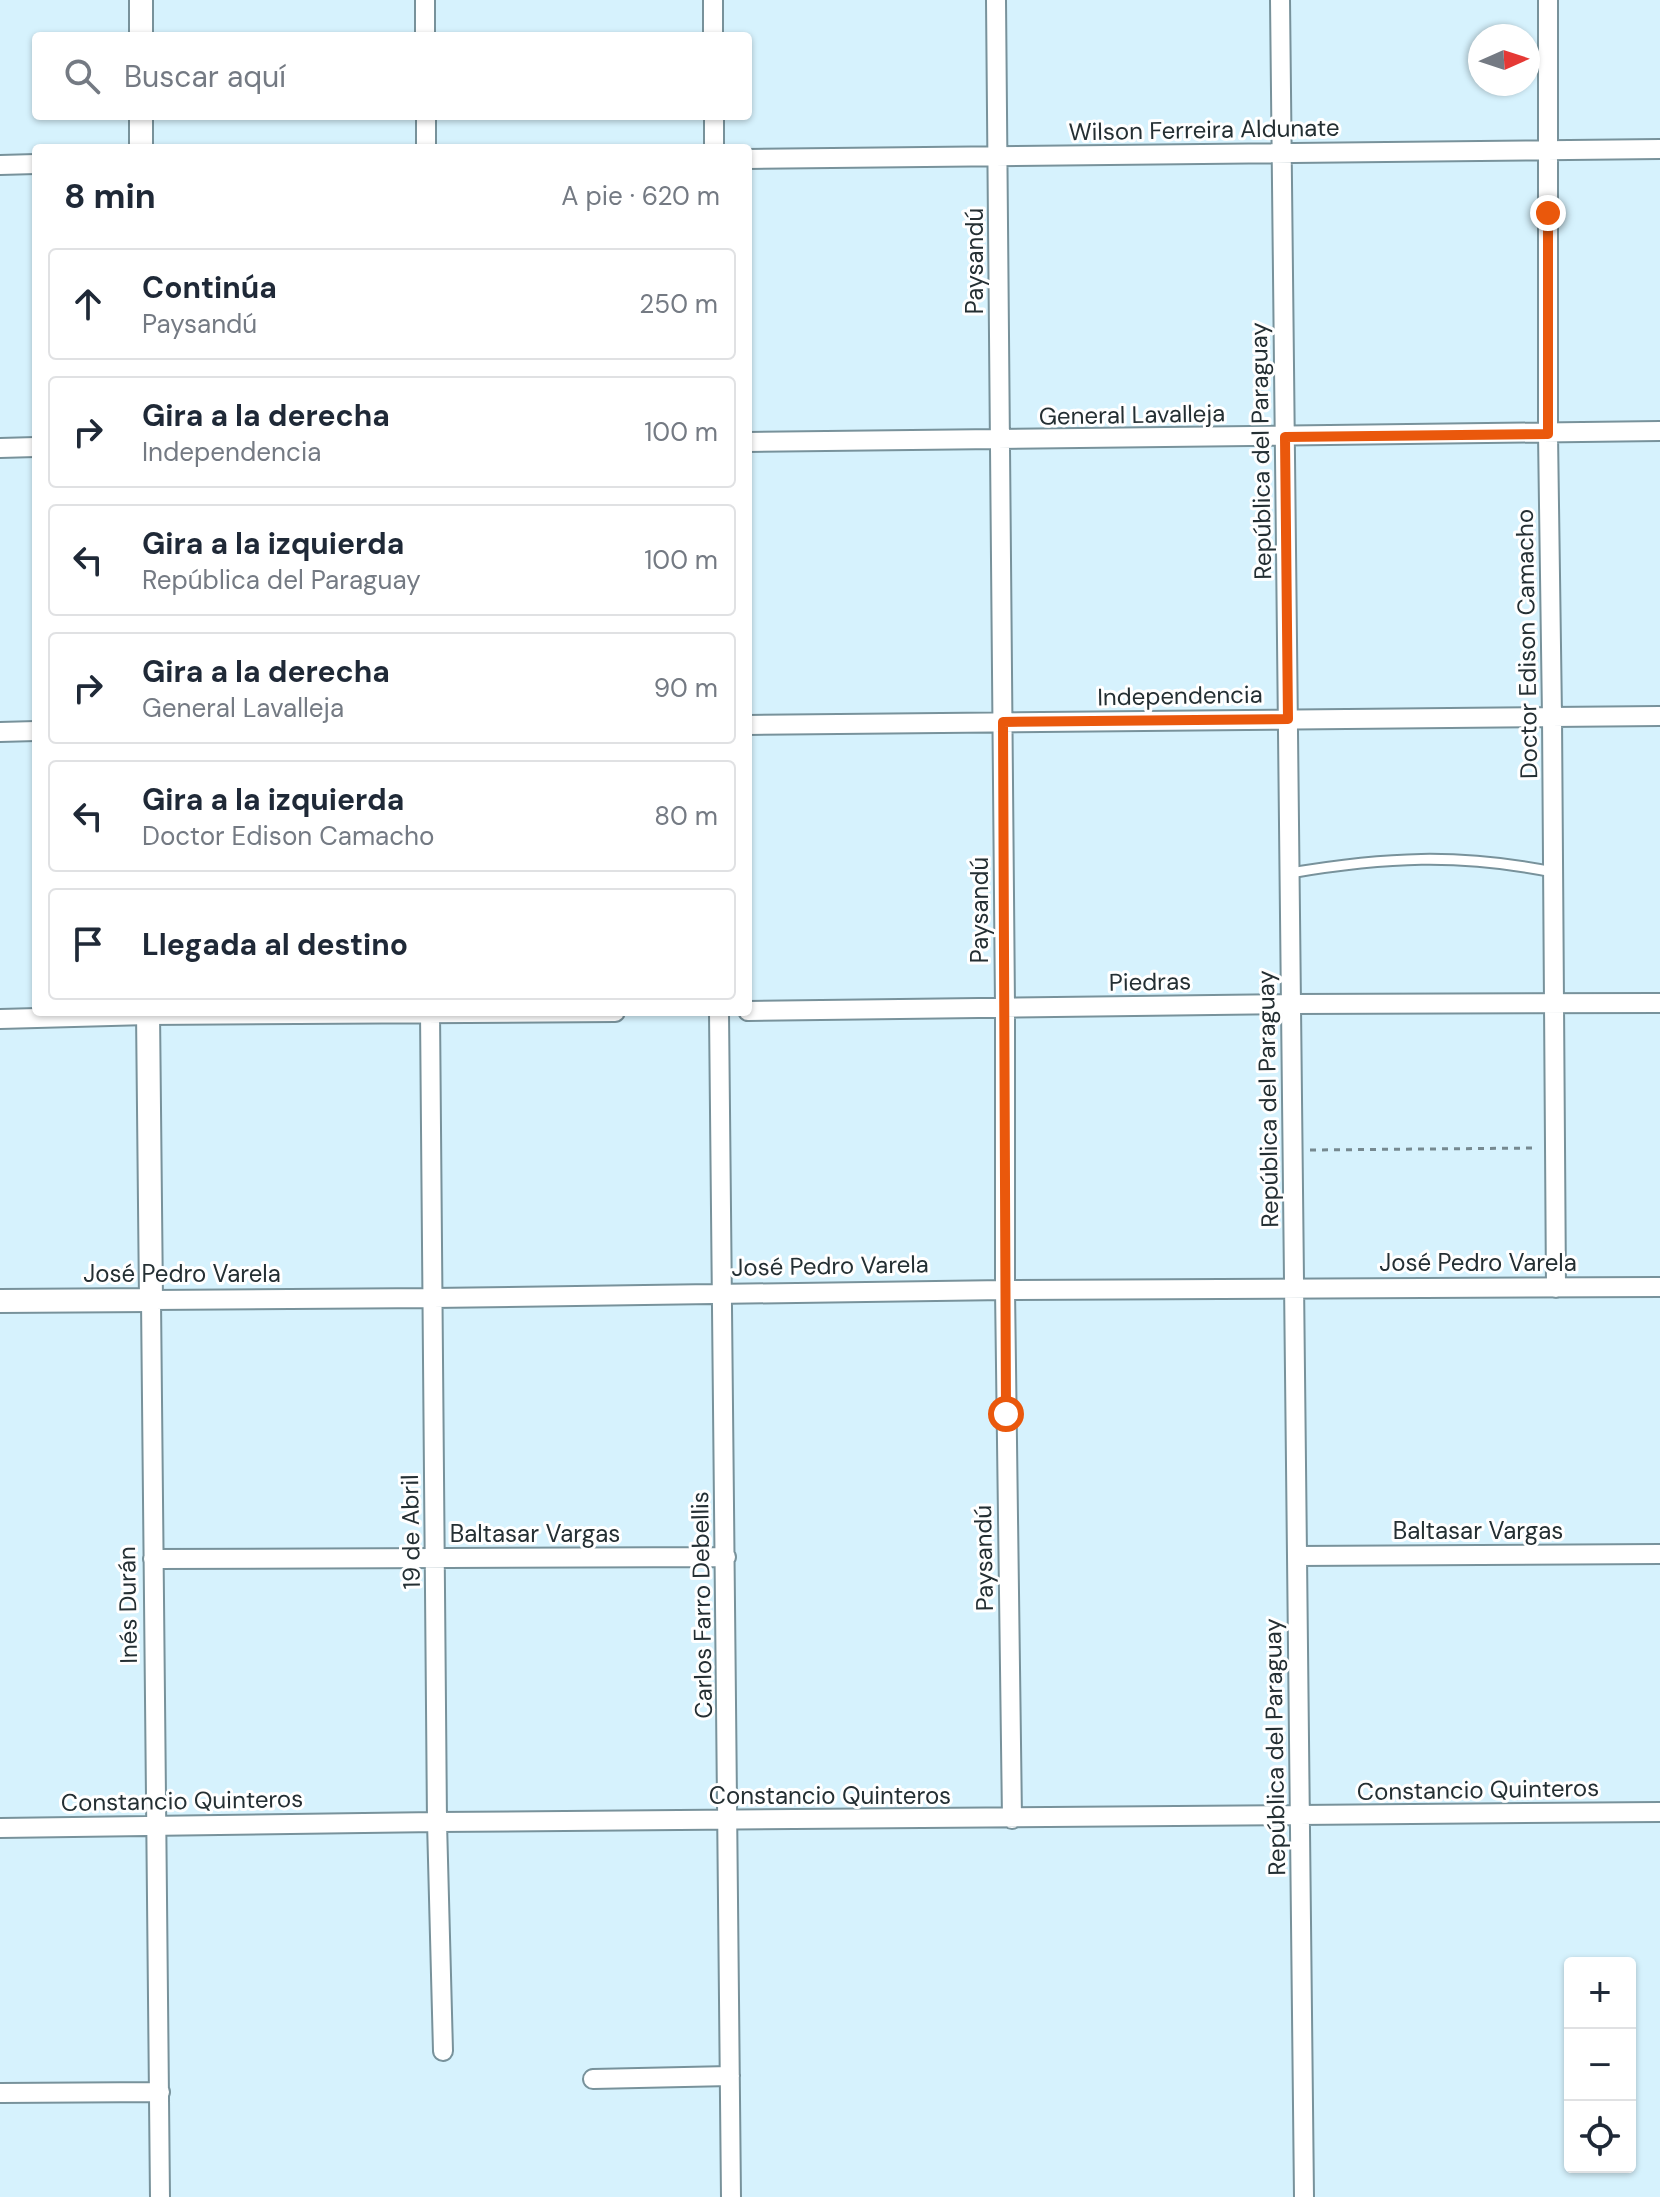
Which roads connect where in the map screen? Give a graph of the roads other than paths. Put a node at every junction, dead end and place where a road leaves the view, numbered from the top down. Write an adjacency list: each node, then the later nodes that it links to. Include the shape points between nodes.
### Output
1 (141, 0): 7 (street)
2 (425, 0): 8 (street)
3 (713, 0): 9 (street)
4 (996, 0): 19 (street, Paysandú)
5 (1280, 0): 18 (street, República del Paraguay)
6 (1548, 0): 17 (street, Doctor Edison Camacho)
7 (141, 32)
8 (425, 32)
9 (713, 32)
10 (141, 120): 13 (street)
11 (426, 120): 14 (street)
12 (714, 120): 15 (street)
13 (141, 144)
14 (426, 144)
15 (714, 144)
16 (1660, 149): 17 (street, Wilson Ferreira Aldunate)
17 (1548, 150): 18 (street, Wilson Ferreira Aldunate); 24 (street, Doctor Edison Camacho)
18 (1283, 153): 19 (street, Wilson Ferreira Aldunate); 25 (street, República del Paraguay)
19 (999, 156): 20 (street, Wilson Ferreira Aldunate); 26 (street, Paysandú)
20 (752, 159)
21 (32, 164): 22 (street)
22 (0, 165)
23 (1660, 431): 24 (street, General Lavalleja)
24 (1548, 434): 25 (street, General Lavalleja); 31 (street, Doctor Edison Camacho)
25 (1285, 437): 26 (street, General Lavalleja); 32 (street, República del Paraguay)
26 (999, 440): 27 (street, General Lavalleja); 33 (street, Paysandú)
27 (752, 442)
28 (32, 447): 29 (street)
29 (0, 448)
30 (1660, 716): 31 (street, Independencia)
31 (1552, 717): 32 (street, Independencia); 37 (street, Doctor Edison Camacho)
32 (1288, 719): 33 (street, Independencia); 38 (street, República del Paraguay)
33 (1003, 722): 34 (street, Independencia); 42 (street, Paysandú)
34 (752, 725)
35 (32, 731): 36 (street)
36 (0, 732)
37 (1553, 872): 38 (lane, via 1444,858); 39 (street, Doctor Edison Camacho)
38 (1290, 873): 41 (street, República del Paraguay)
39 (1553, 1003): 40 (street, Piedras); 41 (street, Piedras); 50 (street, Doctor Edison Camacho)
40 (1660, 1003)
41 (1291, 1004): 42 (street, Piedras); 51 (street, República del Paraguay)
42 (1005, 1007): 43 (street, Piedras); 52 (street, Paysandú)
43 (752, 1011)
44 (89, 1016): 48 (street)
45 (148, 1016): 55 (street, Inés Durán)
46 (430, 1016): 54 (street, 19 de Abril)
47 (719, 1016): 53 (street, Carlos Farro Debellis)
48 (0, 1019)
49 (1660, 1287): 50 (street, José Pedro Varela)
50 (1556, 1288): 51 (street, José Pedro Varela)
51 (1294, 1289): 52 (street, José Pedro Varela); 58 (street, República del Paraguay)
52 (1005, 1290): 53 (street, José Pedro Varela); 64 (street, Paysandú)
53 (721, 1294): 54 (street, José Pedro Varela); 59 (street, Carlos Farro Debellis)
54 (433, 1298): 55 (street, José Pedro Varela); 61 (street, 19 de Abril)
55 (151, 1300): 56 (street, José Pedro Varela); 60 (street, Inés Durán)
56 (0, 1301)
57 (1660, 1554): 58 (street, Baltasar Vargas)
58 (1297, 1556): 63 (street, República del Paraguay)
59 (726, 1557): 61 (street, Baltasar Vargas); 65 (street, Carlos Farro Debellis)
60 (153, 1559): 61 (street, Baltasar Vargas); 67 (street, Inés Durán)
61 (435, 1559): 66 (street, 19 de Abril)
62 (1660, 1812): 63 (street, Constancio Quinteros)
63 (1300, 1816): 64 (street, Constancio Quinteros); 76 (street, República del Paraguay)
64 (1012, 1819): 65 (street, Constancio Quinteros)
65 (728, 1820): 66 (street, Constancio Quinteros); 70 (street, Carlos Farro Debellis)
66 (437, 1822): 67 (street, Constancio Quinteros); 69 (street, 19 de Abril)
67 (158, 1826): 68 (street, Constancio Quinteros); 72 (street, Inés Durán)
68 (0, 1828)
69 (443, 2051)
70 (730, 2076): 71 (street); 75 (street, Carlos Farro Debellis)
71 (593, 2079)
72 (160, 2092): 73 (street); 74 (street, Inés Durán)
73 (0, 2093)
74 (160, 2197)
75 (731, 2197)
76 (1304, 2197)

